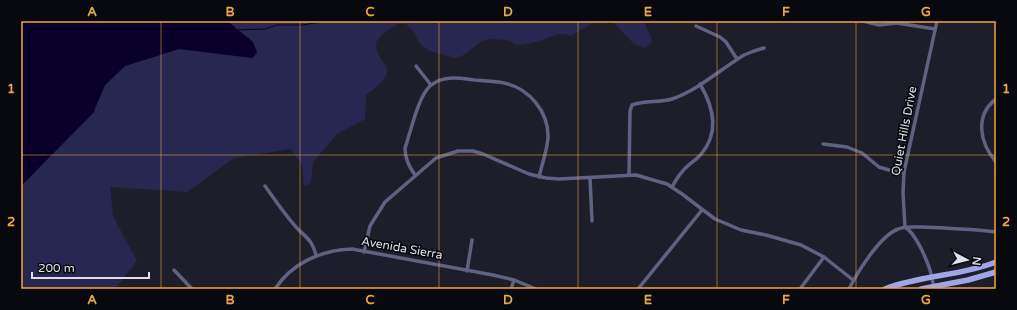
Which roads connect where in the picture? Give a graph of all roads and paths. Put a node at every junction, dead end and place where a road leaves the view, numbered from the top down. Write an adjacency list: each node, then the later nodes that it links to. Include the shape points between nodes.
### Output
1 (863, 21): 4 (street, via 879,25 897,23)
2 (937, 21): 4 (street, Quiet Hills Drive)
3 (696, 26): 6 (street, via 720,37)
4 (935, 29): 13 (street, Quiet Hills Drive)
5 (764, 48): 6 (street)
6 (737, 59): 8 (street)
7 (416, 66): 9 (street)
8 (700, 84): 15 (street, via 672,99 632,105); 19 (street, via 712,110 713,127 710,140 703,152 682,172)
9 (431, 85): 14 (street, via 422,98 405,148 408,164); 16 (street, via 449,77 490,81 519,88 532,98 543,114 548,137)
10 (996, 99): 12 (street, via 990,104 981,123 985,146)
11 (822, 144): 13 (street, via 846,147 862,153 879,166)
12 (996, 162)
13 (904, 172): 22 (street, Quiet Hills Drive)
14 (416, 175): 16 (street, via 436,158 458,151 473,151); 25 (street, via 385,202 370,226)
15 (629, 175): 17 (street); 19 (street, via 646,177)
16 (539, 177): 17 (street)
17 (590, 178): 21 (street)
18 (265, 186): 26 (street, via 296,227 307,237)
19 (672, 187): 20 (street)
20 (702, 210): 27 (street, via 730,226 801,245); 40 (street)
21 (592, 221)
22 (905, 227): 23 (street); 32 (street, via 910,230 922,251); 34 (street, via 888,234)
23 (996, 232)
24 (472, 240): 30 (street)
25 (364, 252): 26 (street, Avenida Sierra, via 339,249); 30 (street, Avenida Sierra)
26 (316, 255): 37 (street, Avenida Sierra, via 298,265 280,280)
27 (824, 257): 34 (street); 41 (street)
28 (996, 262): 32 (main road, via 967,271)
29 (174, 270): 36 (street)
30 (467, 270): 33 (street, Avenida Sierra)
31 (996, 272): 35 (main road)
32 (932, 277): 35 (street); 43 (main road)
33 (514, 280): 38 (street); 39 (street, Avenida Sierra)
34 (853, 280): 42 (street)
35 (934, 288): 44 (main road)
36 (192, 289)
37 (275, 289)
38 (511, 289)
39 (536, 289)
40 (638, 289)
41 (800, 289)
42 (849, 289)
43 (885, 289)
44 (921, 289)

